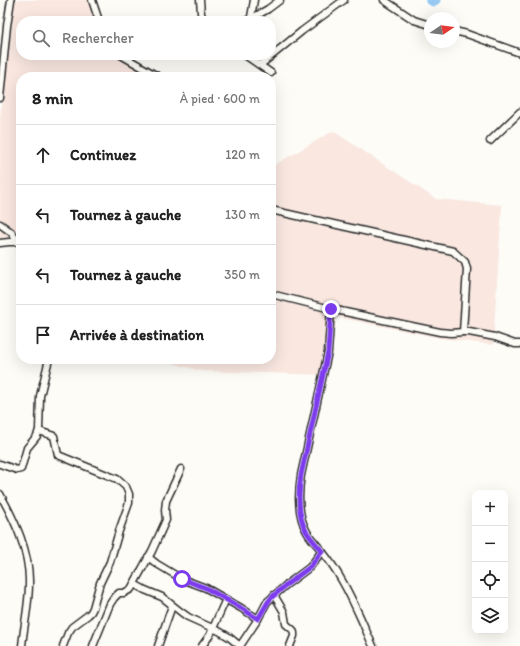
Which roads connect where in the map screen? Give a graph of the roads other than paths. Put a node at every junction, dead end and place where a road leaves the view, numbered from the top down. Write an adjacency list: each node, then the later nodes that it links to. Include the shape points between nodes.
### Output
1 (11, 0): 22 (street)
2 (92, 0): 8 (street)
3 (200, 0): 9 (street)
4 (254, 0): 10 (street)
5 (280, 0): 11 (street)
6 (344, 0): 14 (street)
7 (384, 0): 12 (street)
8 (97, 16)
9 (202, 16)
10 (251, 16)
11 (256, 16)
12 (424, 24)
13 (460, 32): 15 (street)
14 (276, 51)
15 (520, 54)
16 (130, 60): 20 (street)
17 (253, 60): 19 (street)
18 (265, 60): 19 (street)
19 (260, 64): 21 (street)
20 (150, 72)
21 (270, 72)
22 (0, 98)
23 (520, 112): 24 (street)
24 (490, 141)
25 (276, 211): 32 (street, via 453,251 465,262 467,269)
26 (0, 224): 27 (street)
27 (16, 238)
28 (16, 242): 29 (street)
29 (0, 243)
30 (276, 295): 31 (street)
31 (331, 309): 32 (street, via 451,334); 40 (street, via 328,352 301,475 299,496 306,531)
32 (463, 332): 33 (street)
33 (518, 345)
34 (48, 364): 35 (street, via 40,396)
35 (39, 431): 36 (street, via 27,448 21,469); 50 (street, via 54,436 58,455 117,479 126,487 129,494 129,504 93,608 68,632)
36 (0, 464)
37 (181, 469): 41 (street, via 165,506 166,520)
38 (0, 494): 39 (street)
39 (2, 502): 49 (street, via 12,516 26,554 30,583)
40 (322, 551): 43 (street, via 310,567); 55 (street, via 346,587)
41 (148, 557): 42 (street); 44 (street, via 182,579)
42 (134, 584): 45 (street, via 162,597); 51 (street, via 129,591 119,593 110,604)
43 (274, 595): 46 (street); 54 (street, via 284,612 286,624 294,633)
44 (226, 599): 46 (street); 47 (street)
45 (172, 606): 47 (street, via 188,617); 48 (street)
46 (258, 619): 53 (street)
47 (213, 628): 52 (street); 53 (street)
48 (159, 645)
49 (22, 646)
50 (63, 646)
51 (93, 646)
52 (202, 646)
53 (240, 646)
54 (290, 646)
55 (373, 646)

